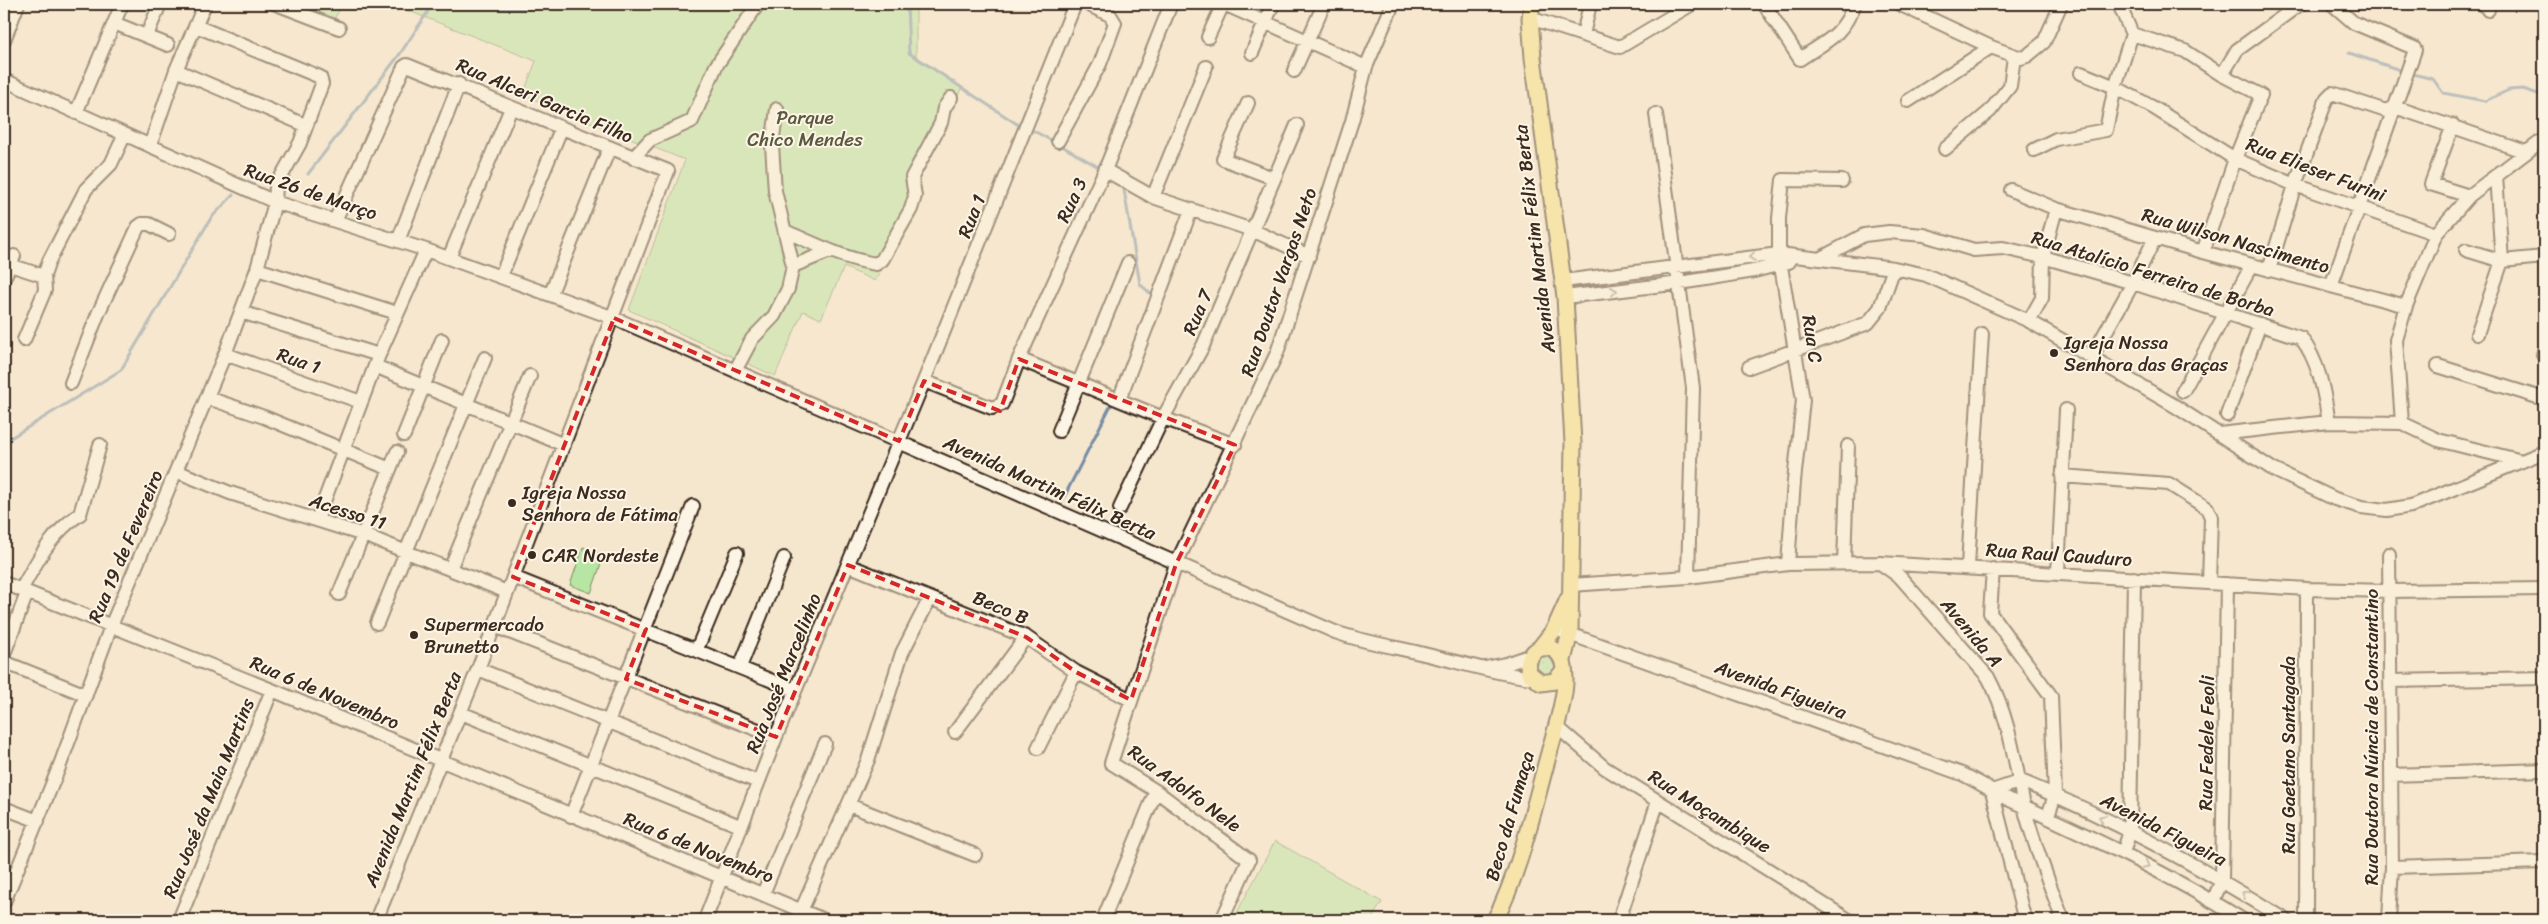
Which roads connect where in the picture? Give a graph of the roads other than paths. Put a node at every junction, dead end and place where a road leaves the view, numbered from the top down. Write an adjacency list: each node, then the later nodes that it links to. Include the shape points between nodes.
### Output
1 (18, 4): 32 (street)
2 (122, 4): 25 (street)
3 (160, 4): 30 (street)
4 (205, 4): 26 (street)
5 (276, 4): 27 (street)
6 (758, 4): 67 (street, via 716,66 692,121 650,140)
7 (1073, 4): 137 (street, Rua 1)
8 (1087, 4): 61 (street, via 1110,15 1115,23 1100,64)
9 (1171, 4): 69 (street, Rua 3)
10 (1224, 4): 24 (street); 31 (street)
11 (1273, 4): 24 (street)
12 (1324, 4): 33 (street)
13 (1393, 4): 38 (street, Rua Doutor Vargas Neto)
14 (1590, 4): 29 (street)
15 (1692, 4): 29 (street, via 1620,47)
16 (1855, 4): 22 (street, via 1840,32 1800,59)
17 (1900, 4): 35 (street)
18 (2061, 4): 37 (street, via 2044,42 2027,56)
19 (2119, 4): 28 (street)
20 (2300, 4): 43 (street, via 2237,50)
21 (2332, 4): 50 (street, via 2354,23 2414,48)
22 (1766, 8)
23 (1531, 11): 29 (street); 110 (main road, Avenida Martim Félix Berta, via 1544,152)
24 (1266, 22): 33 (street); 36 (street)
25 (114, 23): 30 (street); 53 (street)
26 (196, 26): 40 (street); 55 (street, Rua 19 de Fevereiro, via 320,77 322,84)
27 (339, 28)
28 (2132, 34): 43 (street, via 2185,51); 46 (street)
29 (1583, 35)
30 (146, 36): 34 (street)
31 (1208, 37)
32 (4, 40)
33 (1308, 40): 38 (street); 41 (street)
34 (168, 45)
35 (1991, 47): 37 (street); 48 (street)
36 (1252, 53)
37 (2014, 57): 64 (street, via 2010,86 1990,111)
38 (1366, 66): 93 (street, Rua Doutor Vargas Neto)
39 (1206, 67): 77 (street)
40 (176, 70): 55 (street); 62 (street)
41 (1294, 71)
42 (2081, 73): 46 (street, Rua Elieser Furini)
43 (2222, 75): 68 (street, via 2261,95)
44 (4, 80): 53 (street, Rua 26 de Março)
45 (459, 84): 51 (street, Rua Alceri Garcia Filho); 82 (street, Rua Alceri Garcia Filho, via 407,65 404,68); 88 (street)
46 (2115, 87): 65 (street, via 2106,130 2056,139); 68 (street, Rua Elieser Furini)
47 (951, 98): 91 (street, via 944,108 942,123 912,177 914,196 911,209 882,260 876,264 869,263)
48 (1908, 101)
49 (1248, 103): 72 (street, via 1223,159)
50 (2395, 107): 57 (street); 74 (street, via 2386,110 2332,93 2329,95); 79 (street)
51 (511, 108): 58 (street, Rua Alceri Garcia Filho); 96 (street)
52 (777, 109): 84 (street, via 772,145 775,191)
53 (76, 113): 59 (street, Rua 26 de Março)
54 (1656, 114): 103 (street)
55 (305, 125): 78 (street, Rua 19 de Fevereiro, via 300,143 276,186)
56 (1296, 125): 72 (street, Rua 7)
57 (2453, 125): 66 (street); 76 (street, via 2432,184)
58 (561, 129): 63 (street, Rua Alceri Garcia Filho); 108 (street)
59 (124, 136): 62 (street, Rua 26 de Março); 107 (street, via 111,164 86,189)
60 (2544, 139): 66 (street)
61 (1058, 142)
62 (150, 146): 78 (street, Rua 26 de Março)
63 (609, 149): 67 (street, Rua Alceri Garcia Filho); 114 (street)
64 (1945, 149)
65 (2034, 150)
66 (2526, 152): 71 (street)
67 (633, 158): 70 (street, Rua Alceri Garcia Filho)
68 (2235, 159): 74 (street, Rua Elieser Furini); 92 (street)
69 (1105, 170): 77 (street); 131 (street, Rua 3)
70 (668, 171): 120 (street, Avenida Martim Félix Berta)
71 (2496, 176): 76 (street); 99 (street)
72 (1272, 178): 83 (street, Rua 7)
73 (1842, 181): 98 (street, Rua C, via 1783,180 1779,218)
74 (2295, 185): 79 (street, Rua Elieser Furini); 106 (street)
75 (2011, 190): 80 (street, Rua Wilson Nascimento)
76 (2469, 196): 86 (street)
77 (1154, 197): 81 (street)
78 (275, 202): 82 (street, Rua 26 de Março); 105 (street, Rua 19 de Fevereiro)
79 (2359, 206): 86 (street, Rua Elieser Furini); 113 (street)
80 (2056, 209): 87 (street, Rua Wilson Nascimento); 94 (street)
81 (1192, 210): 83 (street); 144 (street)
82 (334, 221): 88 (street, Rua 26 de Março)
83 (1252, 230): 93 (street); 149 (street, Rua 7, via 1203,346)
84 (785, 231): 91 (street); 102 (street)
85 (169, 234): 139 (street, via 149,224 138,227 98,314)
86 (2436, 234): 116 (street)
87 (2155, 238): 92 (street, Rua Wilson Nascimento); 111 (street)
88 (398, 241): 89 (street, Rua 26 de Março)
89 (426, 250): 96 (street, Rua 26 de Março); 118 (street)
90 (2466, 250): 99 (street)
91 (830, 251): 102 (street)
92 (2203, 252): 101 (street, Rua Wilson Nascimento)
93 (1309, 256): 157 (street, Rua Doutor Vargas Neto, via 1277,353)
94 (2043, 257): 97 (street, Rua Atalício Ferreira de Borba, via 2003,248 1974,250 1924,235 1889,232 1864,235); 111 (street, Rua Atalício Ferreira de Borba); 121 (street, via 2042,298)
95 (2544, 257): 99 (street)
96 (449, 258): 108 (street, Rua 26 de Março)
97 (1821, 258): 98 (street); 104 (street)
98 (1780, 260): 103 (street, one-way to 103); 112 (street); 127 (street, Rua C)
99 (2502, 261): 124 (street)
100 (1128, 263): 138 (street)
101 (2252, 265): 106 (street, Rua Wilson Nascimento); 119 (street)
102 (793, 266): 135 (street, via 788,289 774,316 752,339)
103 (1677, 267): 110 (street); 112 (street)
104 (1894, 268): 121 (street, via 1926,275); 127 (street, via 1880,308 1868,323)
105 (257, 269): 117 (street, Rua 19 de Fevereiro); 118 (street)
106 (2270, 270): 113 (street, Rua Wilson Nascimento)
107 (44, 276): 109 (street, via 12,261); 125 (street, via 45,290)
108 (501, 276): 114 (street, Rua 26 de Março)
109 (4, 278)
110 (1564, 281): 115 (main road, Avenida Martim Félix Berta)
111 (2134, 282): 119 (street, Rua Atalício Ferreira de Borba); 130 (street)
112 (1680, 283): 115 (street, one-way to 112); 187 (street, via 1693,388)
113 (2331, 286): 116 (street, Rua Wilson Nascimento)
114 (551, 293): 120 (street, Rua 26 de Março)
115 (1565, 297): 193 (main road, Avenida Martim Félix Berta, via 1573,443)
116 (2406, 306): 152 (street, via 2396,340)
117 (241, 312): 128 (street, Rua 19 de Fevereiro); 132 (street)
118 (397, 312): 132 (street)
119 (2226, 312): 122 (street, Rua Atalício Ferreira de Borba); 141 (street)
120 (614, 318): 135 (street, Avenida Martim Félix Berta); 159 (street, Avenida Martim Félix Berta)
121 (2030, 321): 130 (street)
122 (2260, 324): 148 (street); 150 (street, Rua Atalício Ferreira de Borba, via 2301,338 2322,382)
123 (1982, 334): 182 (street)
124 (2477, 334)
125 (24, 340)
126 (442, 340): 140 (street)
127 (1796, 350): 134 (street); 180 (street, Rua C, via 1803,400)
128 (225, 354): 142 (street, Rua 19 de Fevereiro); 145 (street, Rua 1)
129 (485, 358): 146 (street)
130 (2090, 358): 154 (street)
131 (1019, 359): 137 (street, Rua 3, via 1002,404 997,408); 138 (street)
132 (377, 360): 140 (street); 145 (street)
133 (2438, 366): 143 (street)
134 (1749, 367)
135 (735, 370): 156 (street, Avenida Martim Félix Berta)
136 (530, 376): 151 (street)
137 (924, 381): 156 (street, Rua 1)
138 (1077, 382): 144 (street); 153 (street)
139 (71, 384)
140 (424, 387): 146 (street); 155 (street)
141 (2183, 391)
142 (208, 398): 161 (street); 166 (street, Rua 19 de Fevereiro)
143 (2544, 399)
144 (1119, 400): 149 (street)
145 (361, 402): 161 (street)
146 (467, 405): 151 (street); 172 (street)
147 (2066, 410): 167 (street)
148 (2227, 415)
149 (1164, 418): 157 (street); 169 (street, Rua 7)
150 (2329, 422): 152 (street); 154 (street)
151 (511, 423): 159 (street); 183 (street)
152 (2402, 423): 164 (street, via 2438,440)
153 (1059, 431)
154 (2219, 434): 164 (street, via 2274,470 2336,499 2361,507 2387,510 2411,506)
155 (404, 435)
156 (899, 441): 179 (street, Avenida Martim Félix Berta); 181 (street, Rua José Marcelinho)
157 (1235, 445): 179 (street, Rua Doutor Vargas Neto)
158 (100, 446): 197 (street, via 80,514 63,525 44,549)
159 (564, 446): 186 (street, Avenida Martim Félix Berta)
160 (1848, 446): 176 (street)
161 (344, 450): 165 (street); 170 (street)
162 (397, 452): 165 (street)
163 (2544, 452): 164 (street)
164 (2522, 461)
165 (390, 469): 171 (street)
166 (176, 471): 170 (street, Acesso 11, via 230,493); 202 (street, Rua 19 de Fevereiro)
167 (2062, 476): 185 (street); 190 (street, via 2168,484 2208,508 2211,517)
168 (693, 506): 204 (street)
169 (1120, 508)
170 (317, 520): 171 (street, Acesso 11)
171 (364, 535): 172 (street, Acesso 11); 199 (street)
172 (406, 551): 183 (street, Acesso 11); 201 (street)
173 (737, 553): 207 (street)
174 (2389, 554): 196 (street, Rua Doutora Núncia de Constantino)
175 (784, 558): 212 (street)
176 (1844, 563): 177 (street, Rua Raul Cauduro); 180 (street, Rua Raul Cauduro)
177 (1880, 563): 178 (street, Rua Raul Cauduro); 188 (street, Avenida A)
178 (1899, 563): 182 (street, Rua Raul Cauduro); 188 (street)
179 (1176, 564): 214 (street, Avenida Martim Félix Berta, via 1335,632); 223 (street, Rua Adolfo Nele)
180 (1788, 564): 187 (street, Rua Raul Cauduro)
181 (848, 565): 200 (street, Beco B); 221 (street, Rua José Marcelinho)
182 (1968, 566): 184 (street, Rua Raul Cauduro)
183 (450, 569): 198 (street, Acesso 11)
184 (1993, 569): 185 (street, Rua Raul Cauduro); 239 (street, via 1990,613 2051,696)
185 (2058, 572): 189 (street, Rua Raul Cauduro)
186 (513, 577): 198 (street, Avenida Martim Félix Berta); 204 (street)
187 (1688, 577): 193 (street, Rua Raul Cauduro)
188 (1900, 577): 235 (street, Avenida A, via 1988,676 2001,706)
189 (2134, 578): 190 (street, Rua Raul Cauduro); 248 (street)
190 (2209, 583): 192 (street, Rua Raul Cauduro)
191 (4, 584): 197 (street, Rua 6 de Novembro)
192 (2227, 584): 194 (street, Rua Raul Cauduro); 254 (street, Rua Fedele Feoli)
193 (1571, 587): 205 (main road, Avenida Martim Félix Berta)
194 (2307, 589): 196 (street, Rua Raul Cauduro); 272 (street, Rua Gaetano Santagada)
195 (2544, 589): 196 (street, Rua Raul Cauduro)
196 (2389, 591): 219 (street, Rua Doutora Núncia de Constantino)
197 (24, 592): 202 (street, Rua 6 de Novembro); 209 (street)
198 (507, 592): 203 (street, Avenida Martim Félix Berta)
199 (339, 594)
200 (930, 598): 206 (street, Beco B); 241 (street, via 902,653 868,760)
201 (377, 622)
202 (111, 626): 220 (street, Rua 6 de Novembro); 222 (street, Rua 19 de Fevereiro)
203 (494, 626): 213 (street, Avenida Martim Félix Berta); 217 (street)
204 (646, 629): 207 (street); 217 (street)
205 (1562, 631): 208 (main road, Avenida Martim Félix Berta); 211 (main road, Avenida Martim Félix Berta); 238 (street, Avenida Figueira, via 1962,774)
206 (1026, 637): 215 (street, Beco B); 227 (street)
207 (697, 649): 212 (street)
208 (1535, 652): 211 (main road, via 1552,649); 214 (street, Avenida Martim Félix Berta, via 1506,664); 218 (main road, via 1528,667)
209 (4, 654)
210 (4, 662): 222 (street)
211 (1563, 665): 218 (main road, via 1559,678); 226 (main road, Beco da Fumaça, via 1565,683)
212 (740, 667): 221 (street)
213 (478, 669): 224 (street, Avenida Martim Félix Berta); 225 (street)
214 (1478, 669): 218 (street, Avenida Martim Félix Berta)
215 (1076, 672): 223 (street, Beco B); 230 (street)
216 (2544, 678): 219 (street)
217 (626, 679): 225 (street); 228 (street)
218 (1539, 681): 226 (main road, Beco da Fumaça, via 1551,694)
219 (2390, 681): 234 (street, Rua Doutora Núncia de Constantino)
220 (272, 690): 231 (street, Rua 6 de Novembro); 259 (street, Rua José da Maia Martins)
221 (795, 690): 228 (street, Rua José Marcelinho)
222 (86, 695): 246 (street, Rua 19 de Fevereiro)
223 (1131, 700): 237 (street, Rua Adolfo Nele, via 1111,763)
224 (461, 713): 231 (street, Avenida Martim Félix Berta); 232 (street)
225 (609, 721): 232 (street); 236 (street)
226 (1556, 723): 240 (street, Rua Moçambique, via 1605,768); 265 (main road, Beco da Fumaça, via 1505,902)
227 (954, 732)
228 (776, 737): 236 (street, Rua José Marcelinho)
229 (825, 744): 255 (street)
230 (1038, 748)
231 (441, 762): 244 (street, Rua 6 de Novembro); 260 (street, Avenida Martim Félix Berta)
232 (591, 765): 244 (street); 247 (street)
233 (2544, 770): 234 (street)
234 (2392, 775): 252 (street, Rua Doutora Núncia de Constantino)
235 (2021, 781): 238 (street); 239 (street, Avenida Figueira); 242 (street, Avenida A)
236 (758, 782): 247 (street, Rua José Marcelinho)
237 (1156, 791): 263 (street); 264 (street, Rua Adolfo Nele, via 1249,860 1250,864)
238 (1992, 791): 242 (street, Avenida Figueira); 268 (street)
239 (2055, 795): 245 (street); 248 (street, Avenida Figueira, one-way to 239)
240 (1658, 802): 266 (street); 267 (street, Rua Moçambique)
241 (849, 805): 250 (street); 258 (street)
242 (2024, 806): 245 (street, Avenida Figueira); 269 (street, Avenida A)
243 (4, 808): 246 (street)
244 (571, 816): 253 (street, Rua 6 de Novembro)
245 (2048, 816): 249 (street, Avenida Figueira)
246 (38, 821): 256 (street, Rua 19 de Fevereiro)
247 (740, 826): 253 (street, Rua José Marcelinho)
248 (2130, 831): 249 (street); 254 (street, Avenida Figueira)
249 (2123, 853): 257 (street, Avenida Figueira, one-way to 257)
250 (974, 855)
251 (2544, 862): 252 (street)
252 (2392, 867): 273 (street, Rua Doutora Núncia de Constantino)
253 (721, 876): 255 (street, Rua 6 de Novembro); 261 (street, Rua José Marcelinho)
254 (2222, 880): 257 (street, Rua Fedele Feoli); 271 (street, Avenida Figueira, one-way to 254)
255 (763, 894): 258 (street, Rua 6 de Novembro)
256 (4, 902)
257 (2214, 902): 270 (street, Avenida Figueira)
258 (802, 910): 262 (street, Rua 6 de Novembro)
259 (179, 920)
260 (376, 920)
261 (705, 920)
262 (824, 920)
263 (1103, 920)
264 (1222, 920)
265 (1495, 920)
266 (1619, 920)
267 (1849, 920)
268 (2027, 920)
269 (2065, 920)
270 (2243, 920)
271 (2286, 920)
272 (2306, 920)
273 (2389, 920)

